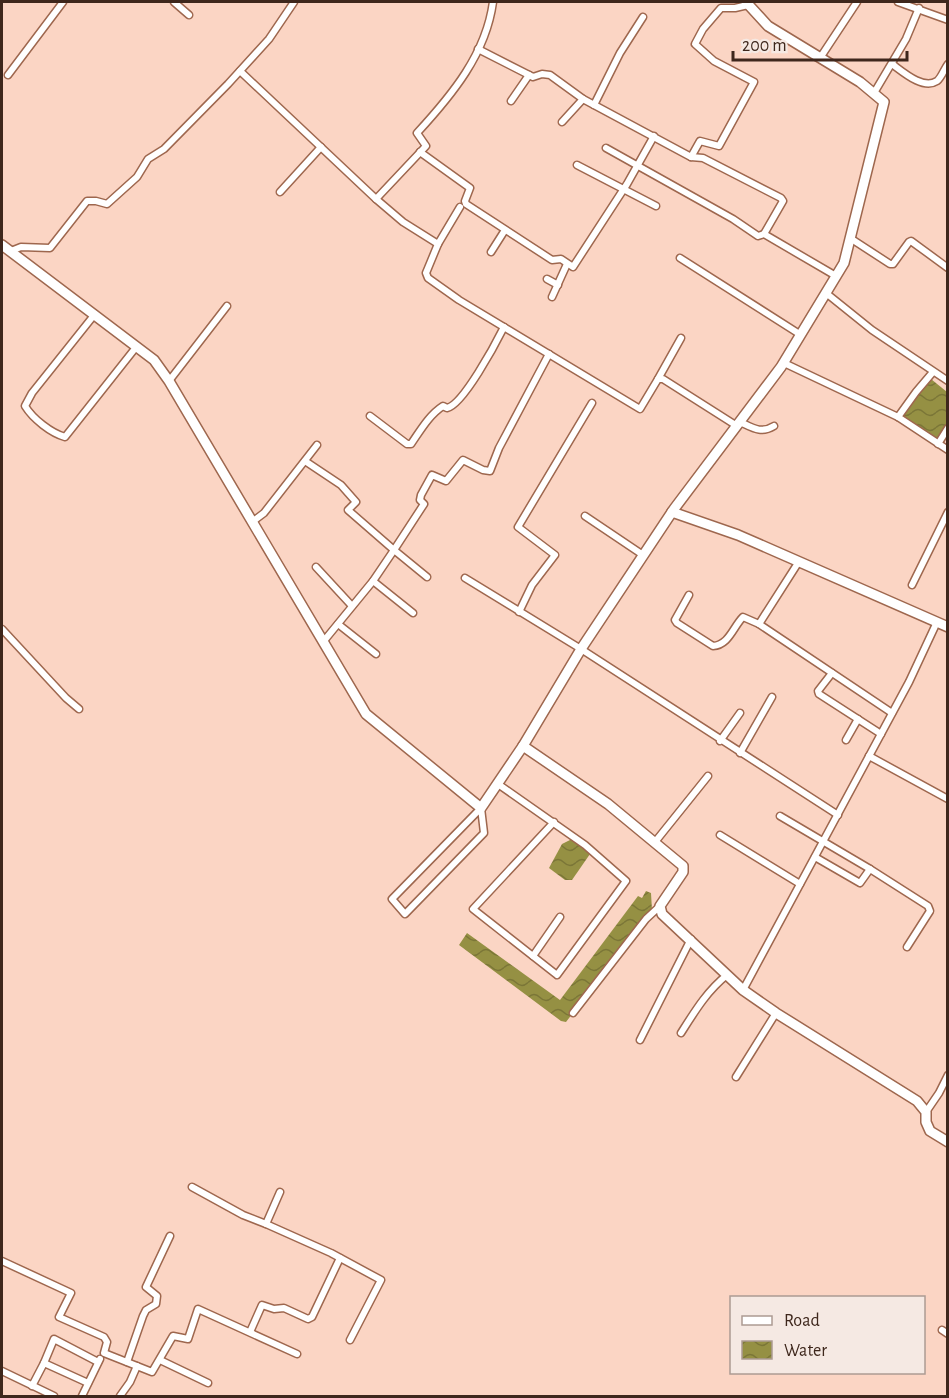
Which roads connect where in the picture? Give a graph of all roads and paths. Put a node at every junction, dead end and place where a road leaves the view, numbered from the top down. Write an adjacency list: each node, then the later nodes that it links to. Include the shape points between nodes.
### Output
1 (63, 2): 17 (street)
2 (174, 2): 9 (street)
3 (294, 2): 16 (street, via 269,39)
4 (493, 2): 12 (street, via 491,21)
5 (898, 2): 8 (street)
6 (747, 3): 13 (street, via 768,26); 28 (street, via 721,8 695,44 714,61 754,82 719,146 700,141)
7 (854, 3): 13 (street)
8 (919, 8): 11 (street); 14 (street)
9 (189, 15)
10 (643, 17): 22 (street)
11 (948, 20)
12 (478, 49): 18 (street); 27 (street, via 459,83 417,133 426,146)
13 (820, 58): 19 (street)
14 (892, 64): 15 (street, via 913,79 929,83 940,78); 19 (street)
15 (948, 64)
16 (240, 71): 25 (street); 41 (street, via 106,204 87,201 50,248 21,247)
17 (8, 75)
18 (529, 75): 20 (street, via 550,75); 21 (street)
19 (874, 93): 38 (street, via 884,102)
20 (583, 99): 22 (street); 23 (street)
21 (511, 101)
22 (594, 105): 24 (street)
23 (562, 122)
24 (654, 136): 28 (street); 29 (street)
25 (321, 147): 32 (street); 33 (street)
26 (606, 148): 29 (street)
27 (420, 152): 33 (street); 36 (street, via 470,188 466,204)
28 (691, 158): 37 (street, via 703,158 781,198 783,201)
29 (639, 164): 31 (street); 37 (street, via 758,236)
30 (577, 165): 31 (street)
31 (622, 190): 34 (street); 44 (street, via 573,267)
32 (280, 192)
33 (376, 199): 39 (street)
34 (656, 206)
35 (460, 207): 39 (street)
36 (505, 231): 42 (street); 44 (street, via 552,260)
37 (764, 234): 46 (street)
38 (850, 238): 45 (street, via 890,264 911,241); 46 (street, via 844,263)
39 (438, 244): 53 (street, via 426,273 428,278)
40 (2, 245): 41 (street)
41 (11, 251): 52 (street)
42 (491, 252)
43 (680, 258): 54 (street)
44 (567, 264): 48 (street)
45 (948, 268)
46 (836, 276): 49 (street)
47 (547, 279): 48 (street)
48 (558, 285): 50 (street)
49 (826, 293): 54 (street); 59 (street)
50 (552, 297)
51 (227, 306): 61 (street)
52 (95, 314): 56 (street); 56 (street, via 26,406 55,434 65,437)
53 (504, 327): 57 (street); 64 (street, via 477,375 453,406 439,409 411,444)
54 (801, 335): 58 (street)
55 (681, 339): 60 (street)
56 (137, 346): 61 (street, via 154,360)
57 (549, 354): 60 (street, via 640,409); 78 (street, via 490,471 463,460 446,481 432,475 421,495 424,504)
58 (784, 363): 65 (street); 66 (street)
59 (933, 372): 62 (street); 65 (street)
60 (658, 379): 66 (street, via 672,383)
61 (169, 381): 76 (street)
62 (948, 381)
63 (592, 403): 88 (street, via 518,527 555,555 532,585)
64 (370, 416)
65 (898, 417): 69 (street)
66 (738, 424): 67 (street, via 760,431); 73 (street)
67 (774, 426)
68 (948, 428): 69 (street)
69 (938, 444): 71 (street)
70 (317, 445): 72 (street)
71 (948, 450)
72 (305, 461): 76 (street, via 264,513); 78 (street, via 341,486 356,502 348,510)
73 (672, 512): 79 (street); 80 (street, via 738,535)
74 (948, 512): 77 (street)
75 (585, 516): 79 (street)
76 (252, 522): 95 (street)
77 (945, 524): 85 (street)
78 (394, 550): 82 (street); 84 (street)
79 (643, 555): 96 (street)
80 (798, 563): 90 (street); 92 (street)
81 (316, 567): 87 (street)
82 (428, 577)
83 (465, 578): 88 (street)
84 (373, 581): 87 (street); 89 (street)
85 (912, 585)
86 (689, 596): 92 (street, via 675,620 713,646 728,638 743,617)
87 (352, 606): 91 (street)
88 (519, 612): 96 (street)
89 (413, 613)
90 (937, 622): 93 (street); 102 (street)
91 (338, 624): 95 (street); 97 (street)
92 (759, 624): 98 (street)
93 (948, 627)
94 (2, 629): 100 (street)
95 (323, 642): 113 (street, via 366,714)
96 (581, 649): 106 (street); 107 (street)
97 (376, 654)
98 (832, 673): 102 (street); 103 (street, via 819,694)
99 (772, 697): 108 (street)
100 (79, 709)
101 (740, 713): 106 (street)
102 (892, 713): 104 (street)
103 (858, 719): 104 (street); 105 (street)
104 (880, 734): 109 (street)
105 (846, 740)
106 (720, 741): 108 (street)
107 (524, 746): 111 (street); 118 (street)
108 (740, 753): 114 (street)
109 (869, 756): 112 (street); 114 (street)
110 (708, 776): 118 (street)
111 (498, 784): 113 (street); 116 (street)
112 (948, 799)
113 (481, 808): 113 (street, via 484,833 405,914 392,899)
114 (838, 815): 119 (street)
115 (780, 816): 119 (street)
116 (554, 822): 127 (street, via 473,909); 127 (street, via 626,881 557,975)
117 (720, 835): 122 (street)
118 (656, 842): 123 (street, via 683,866)
119 (822, 843): 120 (street); 121 (street)
120 (815, 856): 121 (street, via 860,883); 122 (street)
121 (870, 869): 126 (street, via 930,908)
122 (800, 884): 129 (street)
123 (660, 906): 125 (street, via 662,914); 130 (street)
124 (560, 917): 127 (street)
125 (691, 939): 128 (street); 133 (street)
126 (907, 947)
127 (533, 956)
128 (727, 975): 129 (street); 132 (street, via 712,987)
129 (743, 990): 131 (street)
130 (573, 1013)
131 (776, 1013): 135 (street); 136 (street, via 898,1088)
132 (681, 1033)
133 (640, 1040)
134 (948, 1075): 136 (street)
135 (736, 1077)
136 (926, 1112): 137 (street, via 930,1131)
137 (948, 1142)
138 (192, 1187): 140 (street)
139 (280, 1192): 140 (street)
140 (266, 1224): 142 (street)
141 (170, 1236): 150 (street, via 146,1287 158,1296 156,1304 146,1310)
142 (340, 1258): 144 (street, via 312,1317 262,1305); 145 (street, via 381,1280)
143 (2, 1261): 146 (street, via 71,1293 59,1317 104,1337)
144 (250, 1332): 147 (street); 148 (street, via 198,1309 188,1339 173,1336)
145 (350, 1340)
146 (104, 1353): 149 (street); 150 (street)
147 (297, 1354)
148 (160, 1360): 152 (street, via 152,1372); 155 (street)
149 (98, 1362): 151 (street, via 54,1339); 154 (street)
150 (127, 1362): 152 (street)
151 (44, 1363): 154 (street); 156 (street)
152 (137, 1366): 159 (street)
153 (2, 1371): 156 (street)
154 (88, 1383): 158 (street)
155 (208, 1383)
156 (32, 1386): 157 (street)
157 (54, 1396)
158 (82, 1396)
159 (120, 1396)

